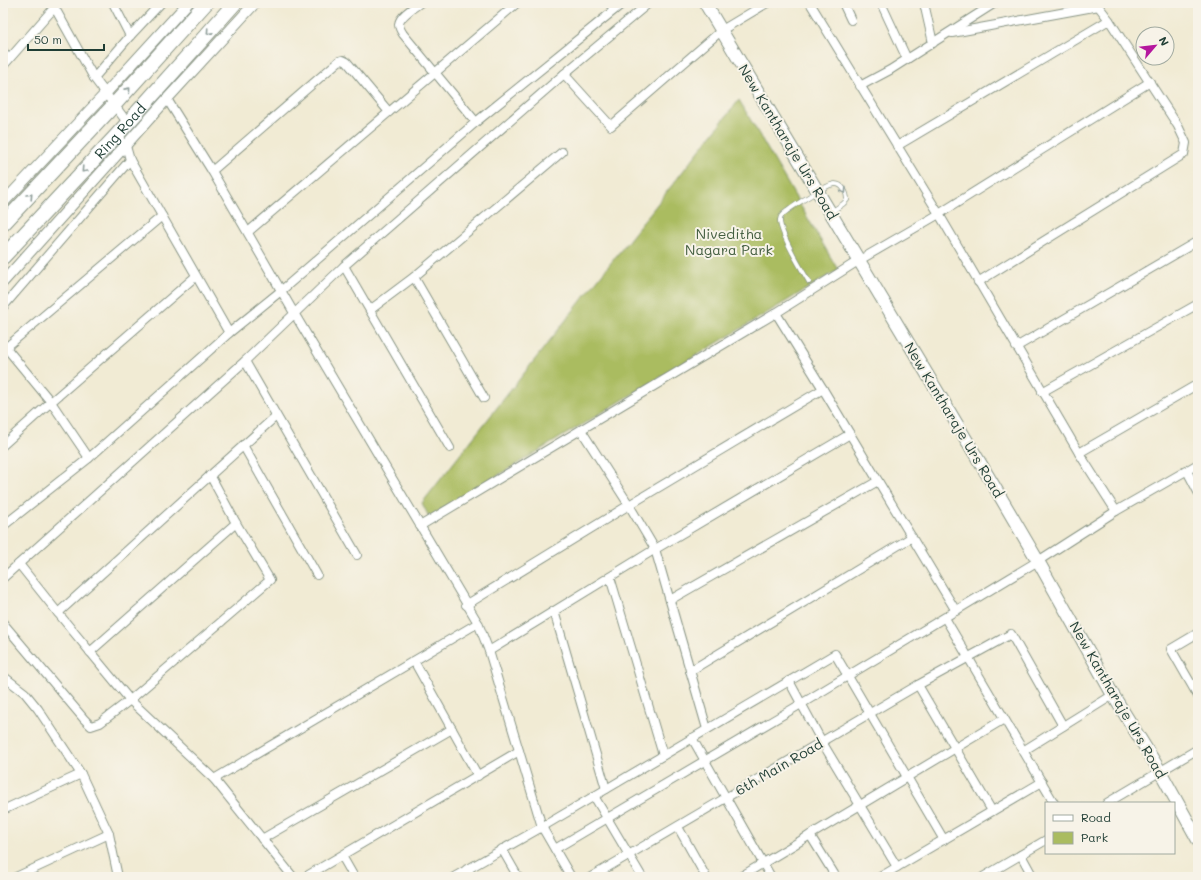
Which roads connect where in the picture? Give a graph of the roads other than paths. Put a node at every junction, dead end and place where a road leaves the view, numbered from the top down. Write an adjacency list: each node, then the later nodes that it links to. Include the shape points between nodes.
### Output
1 (113, 3): 25 (street)
2 (161, 3): 25 (street)
3 (188, 3): 35 (street)
4 (206, 3): 35 (highway, Ring Road, one-way to 4)
5 (235, 3): 38 (highway, Ring Road, one-way to 38)
6 (255, 3): 36 (street)
7 (420, 3): 30 (street, via 401,19 399,24 403,34)
8 (517, 3): 30 (street)
9 (623, 3): 20 (street)
10 (649, 3): 31 (street)
11 (705, 3): 23 (main road, New Kantharaje Urs Road)
12 (810, 3): 34 (street)
13 (843, 3): 21 (street)
14 (881, 3): 28 (street)
15 (924, 3): 26 (street)
16 (995, 3): 24 (street)
17 (765, 4): 23 (street)
18 (1097, 5): 22 (street); 24 (street)
19 (53, 6): 29 (street); 32 (street)
20 (612, 7): 39 (street)
21 (851, 20)
22 (1109, 20): 33 (street); 41 (street)
23 (722, 30): 31 (street, via 611,126); 45 (main road, New Kantharaje Urs Road)
24 (947, 34): 26 (street)
25 (130, 36): 32 (street)
26 (933, 43): 28 (street)
27 (3, 51): 29 (street)
28 (907, 59): 34 (street)
29 (5, 63)
30 (435, 73): 37 (street); 39 (street)
31 (564, 74): 55 (street)
32 (94, 78): 35 (street)
33 (1150, 82): 48 (street); 60 (street, via 1186,142 1184,154)
34 (860, 86): 41 (street)
35 (110, 100): 38 (street); 46 (street); 50 (highway, Ring Road, one-way to 35)
36 (166, 100): 40 (street); 44 (street)
37 (389, 112): 44 (street, via 347,62 339,61); 51 (street)
38 (127, 122): 40 (highway, Ring Road)
39 (476, 122): 61 (street)
40 (121, 141): 43 (street); 53 (highway, Ring Road, one-way to 53); 58 (street)
41 (897, 146): 48 (street)
42 (562, 152): 57 (street)
43 (130, 160): 49 (street); 63 (street)
44 (212, 171): 51 (street)
45 (818, 192): 47 (main road, New Kantharaje Urs Road); 47 (lane, one-way to 47, via 834,184 844,190 847,200); 59 (lane, via 787,210 781,215 780,221)
46 (3, 203)
47 (830, 212): 54 (main road, New Kantharaje Urs Road)
48 (939, 214): 54 (street); 60 (street)
49 (162, 216): 56 (street); 68 (street)
50 (3, 224)
51 (248, 232): 61 (street)
52 (1198, 241): 69 (street)
53 (3, 257)
54 (858, 261): 66 (street); 97 (main road, New Kantharaje Urs Road)
55 (344, 266): 64 (street); 65 (street)
56 (196, 276): 67 (street); 75 (street)
57 (414, 276): 64 (street); 74 (street)
58 (3, 282)
59 (809, 282)
60 (978, 282): 69 (street)
61 (282, 290): 65 (street); 67 (street)
62 (1198, 304): 73 (street)
63 (3, 307)
64 (370, 310): 81 (street)
65 (294, 313): 70 (street); 93 (street)
66 (776, 313): 72 (street); 77 (street)
67 (229, 333): 83 (street)
68 (4, 347): 75 (street)
69 (1016, 347): 73 (street)
70 (245, 360): 76 (street); 98 (street)
71 (1198, 384): 82 (street)
72 (824, 390): 78 (street); 89 (street)
73 (1042, 392): 82 (street)
74 (484, 398)
75 (51, 402): 79 (street); 83 (street)
76 (276, 416): 80 (street); 96 (street)
77 (581, 430): 89 (street); 93 (street)
78 (850, 434): 87 (street); 95 (street)
79 (3, 445)
80 (243, 445): 86 (street); 99 (street)
81 (450, 448)
82 (1079, 453): 90 (street)
83 (89, 458): 92 (street)
84 (1198, 464): 85 (street)
85 (1186, 471): 88 (street); 90 (street)
86 (210, 475): 91 (street); 106 (street)
87 (878, 481): 94 (street); 102 (street)
88 (1198, 492)
89 (629, 505): 95 (street); 103 (street)
90 (1116, 511): 97 (street)
91 (236, 523): 112 (street); 122 (street, via 270,580)
92 (3, 526)
93 (420, 526): 103 (street)
94 (912, 537): 105 (street); 115 (street)
95 (655, 549): 100 (street); 102 (street)
96 (357, 555)
97 (1038, 561): 105 (street); 120 (main road, New Kantharaje Urs Road)
98 (18, 564): 101 (street); 106 (street)
99 (317, 575)
100 (610, 577): 104 (street); 135 (street)
101 (3, 578)
102 (670, 600): 115 (street)
103 (466, 604): 109 (street)
104 (554, 611): 111 (street); 143 (street)
105 (956, 611): 107 (street)
106 (58, 614): 112 (street)
107 (945, 618): 113 (street); 117 (street)
108 (3, 623): 122 (street, via 91,726 100,723)
109 (478, 623): 111 (street); 114 (street)
110 (1198, 633): 121 (street, via 1171,649)
111 (488, 651): 134 (street)
112 (90, 652): 122 (street)
113 (968, 658): 119 (street, 6th Main Road); 125 (street); 126 (street, 6th Main Road, via 1011,634)
114 (414, 661): 127 (street); 141 (street)
115 (690, 671): 128 (street)
116 (3, 676): 138 (street, via 25,693 38,709)
117 (848, 676): 118 (street, via 835,654); 123 (street); 124 (street)
118 (788, 681): 123 (street); 128 (street)
119 (918, 685): 124 (street, 6th Main Road); 131 (street)
120 (1113, 695): 126 (street); 137 (main road, New Kantharaje Urs Road)
121 (1198, 696)
122 (130, 700): 141 (street)
123 (801, 704): 130 (street); 136 (street)
124 (870, 714): 130 (street, 6th Main Road); 140 (street)
125 (1004, 719): 131 (street); 133 (street)
126 (1063, 726): 133 (street)
127 (452, 729): 139 (street); 156 (street)
128 (707, 729): 129 (street)
129 (692, 738): 135 (street); 136 (street)
130 (822, 742): 145 (street, 6th Main Road); 148 (street)
131 (955, 748): 140 (street); 150 (street)
132 (1198, 749): 137 (street)
133 (1023, 750): 142 (street)
134 (519, 751): 139 (street); 152 (street)
135 (663, 756): 143 (street)
136 (704, 761): 145 (street); 151 (street)
137 (1160, 771): 147 (street); 158 (main road, New Kantharaje Urs Road)
138 (81, 774): 149 (street); 154 (street)
139 (478, 776): 163 (street)
140 (907, 776): 148 (street); 157 (street)
141 (214, 779): 156 (street)
142 (1042, 782): 146 (street); 150 (street)
143 (606, 789): 144 (street)
144 (594, 796): 151 (street); 152 (street)
145 (726, 798): 153 (street, 6th Main Road); 165 (street)
146 (1053, 802)
147 (1109, 802)
148 (859, 806): 155 (street); 166 (street)
149 (3, 810)
150 (992, 811): 157 (street)
151 (607, 818): 161 (street); 164 (street)
152 (542, 827): 160 (street); 161 (street)
153 (678, 827): 164 (street, 6th Main Road); 179 (street)
154 (109, 834): 168 (street); 169 (street)
155 (810, 835): 165 (street); 182 (street)
156 (262, 839): 170 (street)
157 (944, 840): 166 (street)
158 (1198, 840)
159 (1045, 841): 162 (street)
160 (502, 849): 167 (street); 175 (street)
161 (554, 849): 176 (street)
162 (1021, 855): 184 (street); 185 (street)
163 (342, 856): 171 (street); 172 (street)
164 (629, 856): 177 (street, 6th Main Road); 178 (street)
165 (763, 864): 180 (street); 181 (street)
166 (896, 867): 183 (street)
167 (467, 869): 173 (street); 174 (street)
168 (16, 877)
169 (118, 877)
170 (293, 877)
171 (305, 877)
172 (354, 877)
173 (454, 877)
174 (471, 877)
175 (518, 877)
176 (571, 877)
177 (591, 877)
178 (642, 877)
179 (706, 877)
180 (740, 877)
181 (771, 877)
182 (836, 877)
183 (880, 877)
184 (983, 877)
185 (1033, 877)

